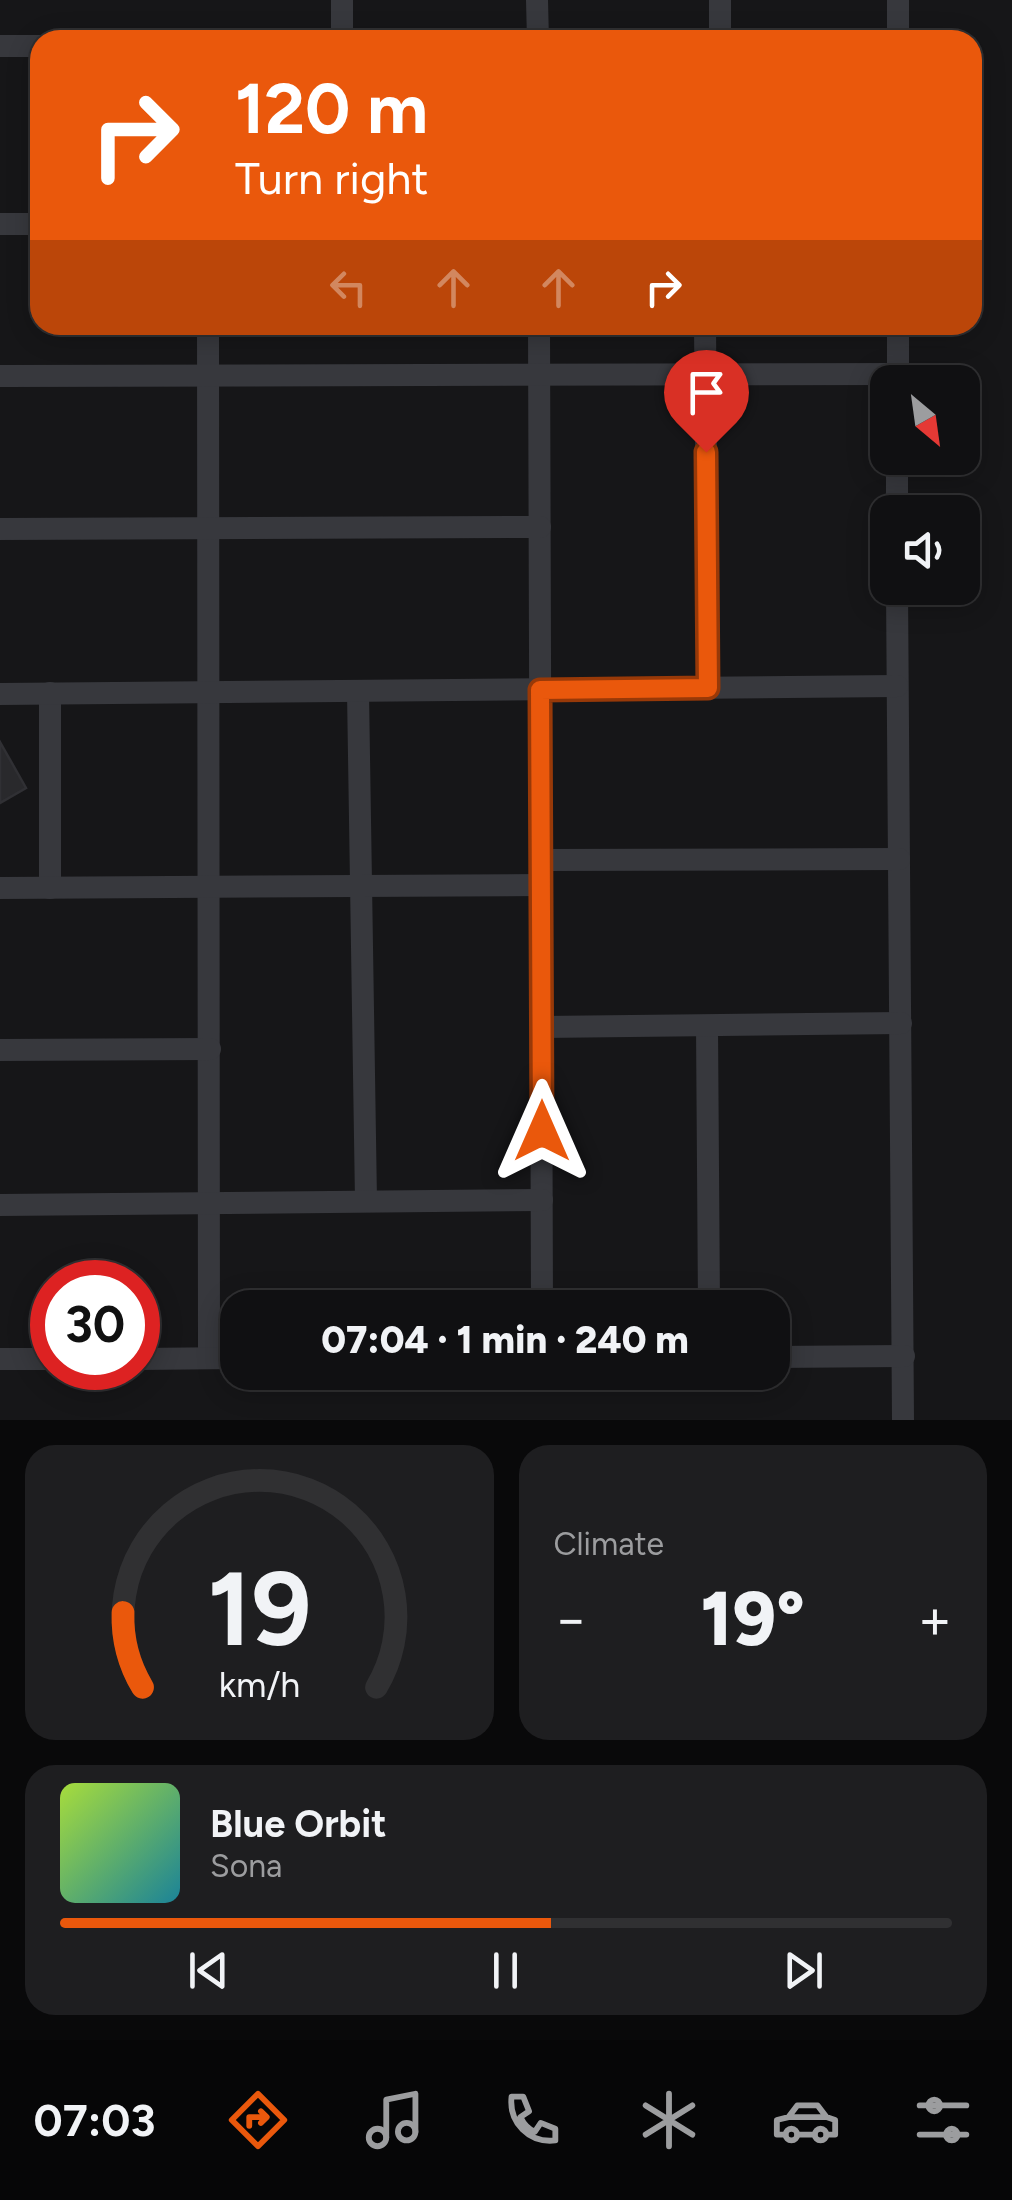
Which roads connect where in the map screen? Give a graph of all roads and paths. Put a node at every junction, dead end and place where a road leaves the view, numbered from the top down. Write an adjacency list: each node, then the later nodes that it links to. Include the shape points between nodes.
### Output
1 (342, 0): 5 (street)
2 (537, 0): 6 (street)
3 (720, 0): 7 (street)
4 (898, 0): 8 (street)
5 (342, 30)
6 (538, 30)
7 (720, 30)
8 (898, 30)
9 (0, 46): 10 (street)
10 (30, 46)
11 (0, 224): 12 (street)
12 (30, 224)
13 (208, 335): 20 (street)
14 (539, 335): 19 (street)
15 (705, 335): 18 (street)
16 (898, 335): 17 (street)
17 (898, 365)
18 (706, 373): 19 (street); 22 (street); 28 (street)
19 (540, 374): 20 (street); 23 (street)
20 (208, 375): 21 (street); 25 (street)
21 (0, 376)
22 (870, 377)
23 (540, 527): 25 (street); 29 (street)
24 (0, 530): 25 (street)
25 (210, 530): 31 (street)
26 (897, 605): 27 (street)
27 (897, 686): 28 (street); 34 (street)
28 (708, 688): 29 (street)
29 (540, 690): 30 (street); 35 (street)
30 (358, 692): 31 (street); 37 (street)
31 (210, 693): 33 (street); 38 (street)
32 (0, 694): 33 (street)
33 (50, 694): 40 (street)
34 (899, 859): 35 (street); 41 (street)
35 (541, 860): 36 (street)
36 (542, 885): 37 (street); 43 (street)
37 (361, 886): 38 (street); 46 (street)
38 (210, 887): 40 (street); 44 (street)
39 (0, 888): 40 (street)
40 (50, 888)
41 (901, 1022): 42 (street); 52 (street)
42 (707, 1026): 43 (street); 51 (street)
43 (542, 1027): 47 (street)
44 (210, 1049): 45 (street); 48 (street)
45 (0, 1050)
46 (366, 1200): 47 (street); 48 (street)
47 (542, 1200): 50 (street)
48 (210, 1203): 49 (street); 55 (street)
49 (0, 1204)
50 (542, 1290)
51 (709, 1290)
52 (904, 1356): 53 (street); 59 (street)
53 (790, 1357)
54 (160, 1358): 55 (street)
55 (209, 1358): 56 (street)
56 (220, 1358)
57 (0, 1359): 58 (street)
58 (30, 1359)
59 (903, 1420)

